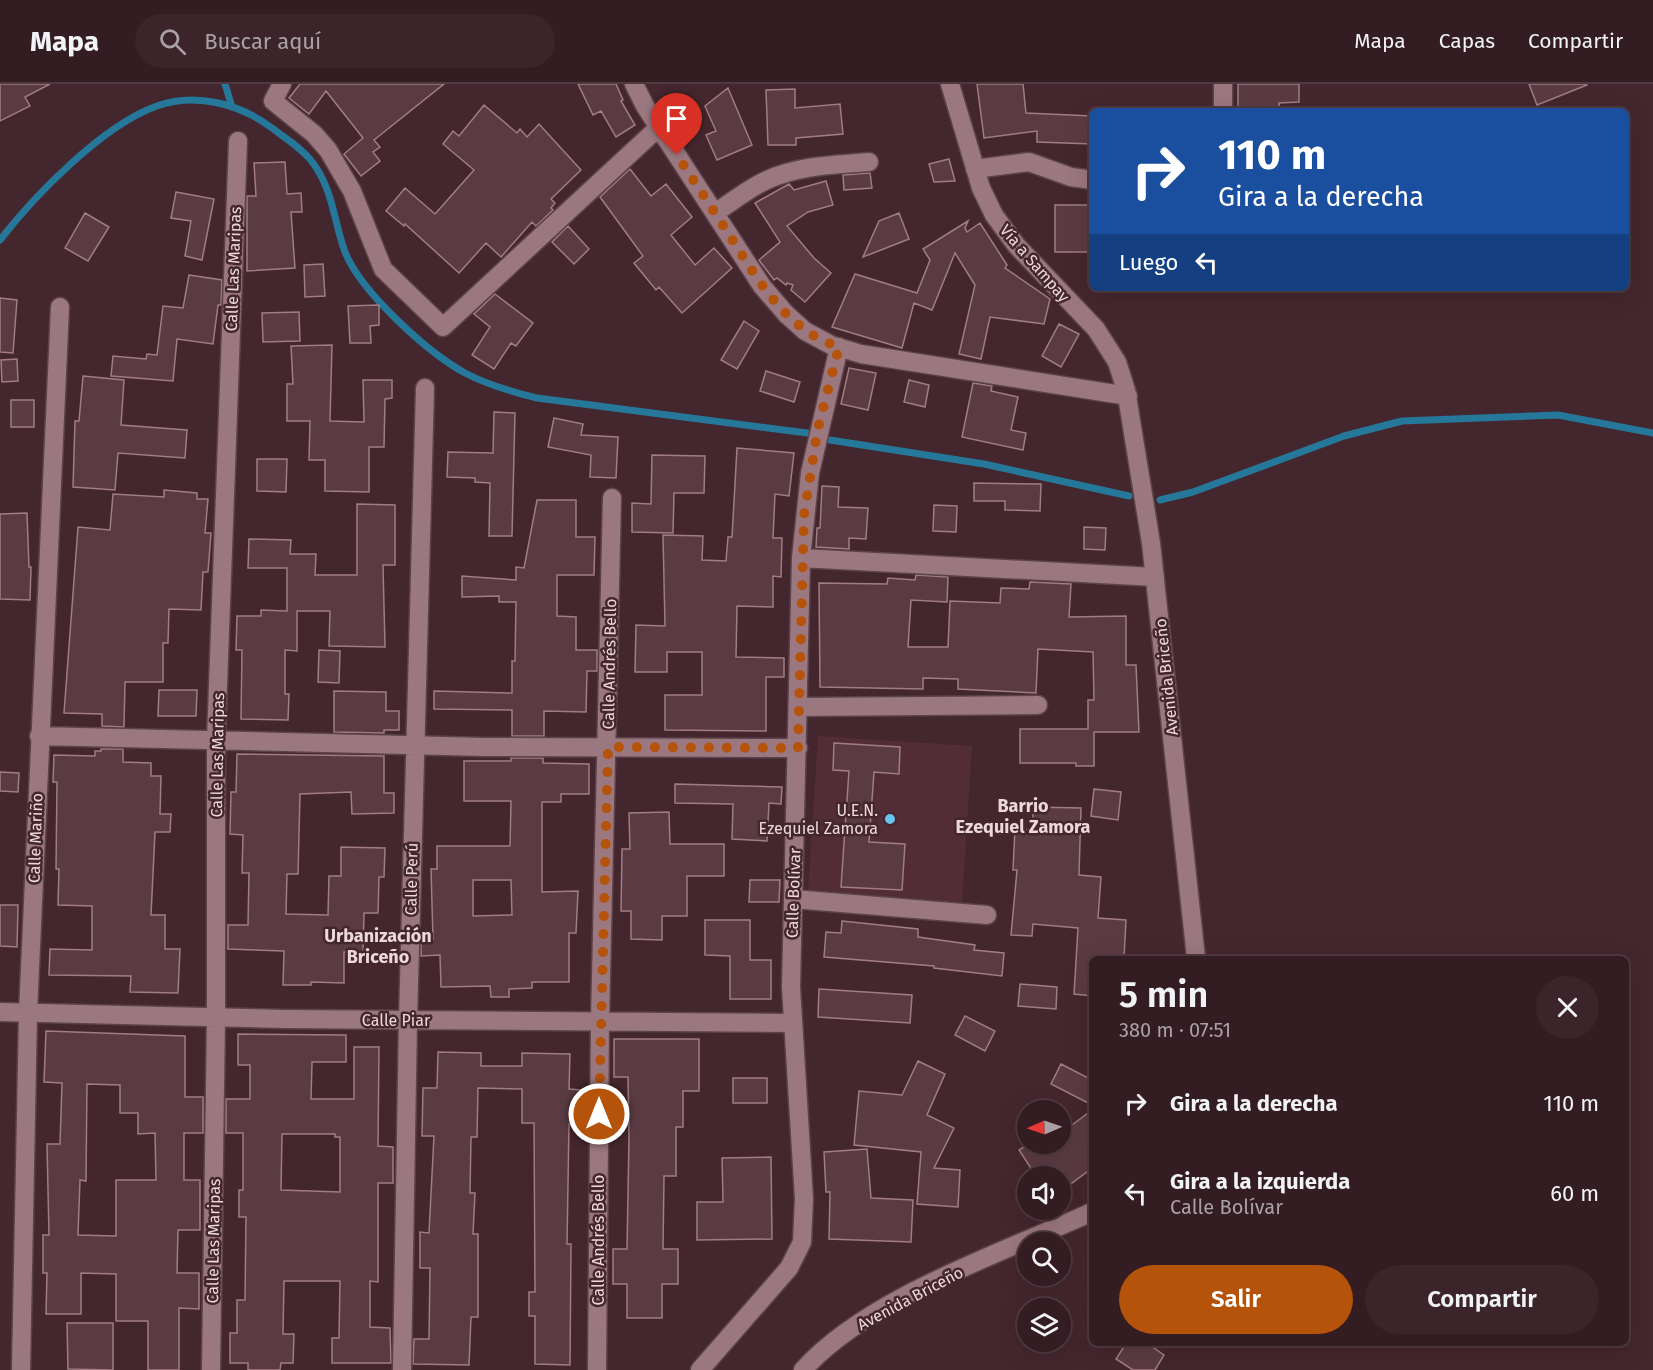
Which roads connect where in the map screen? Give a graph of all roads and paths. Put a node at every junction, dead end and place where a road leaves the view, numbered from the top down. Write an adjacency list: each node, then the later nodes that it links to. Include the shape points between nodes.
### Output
1 (282, 84): 6 (street, via 273,101 328,150 354,196 383,269 442,327)
2 (634, 84): 6 (street)
3 (950, 84): 9 (street, Vía a Sampay)
4 (1222, 84): 5 (street)
5 (1223, 108)
6 (659, 127): 11 (street)
7 (238, 141): 22 (street, Calle Las Maripas)
8 (869, 162): 11 (street, via 817,166 782,175)
9 (975, 169): 10 (street, via 1029,162); 15 (street, Vía a Sampay, via 994,215 1016,245 1101,338 1117,362)
10 (1089, 180)
11 (715, 213): 13 (street, via 762,286 786,314 805,331)
12 (60, 307): 21 (street, Calle Mariño)
13 (839, 347): 15 (street, via 949,369); 17 (street, Calle Bolívar, via 810,473)
14 (425, 388): 23 (street, Calle Perú)
15 (1128, 396): 18 (street, Avenida Briceño)
16 (612, 498): 24 (street, Calle Andrés Bello)
17 (801, 558): 18 (street); 20 (street, Calle Bolívar)
18 (1155, 577): 28 (street, Avenida Briceño)
19 (1038, 705): 20 (street)
20 (799, 707): 25 (street, Calle Bolívar)
21 (39, 736): 22 (street); 30 (street, Calle Mariño)
22 (216, 740): 23 (street); 31 (street, Calle Las Maripas)
23 (414, 745): 24 (street); 32 (street, Calle Perú)
24 (608, 747): 25 (street); 33 (street, Calle Andrés Bello)
25 (798, 748): 26 (street, Calle Bolívar)
26 (793, 899): 27 (street); 34 (street, Calle Bolívar)
27 (987, 915)
28 (1196, 956)
29 (0, 1012): 30 (street, Calle Piar)
30 (28, 1013): 31 (street, Calle Piar); 36 (street, Calle Mariño)
31 (216, 1017): 32 (street, Calle Piar); 37 (street, Calle Las Maripas)
32 (408, 1020): 33 (street, Calle Piar); 38 (street, Calle Perú)
33 (600, 1021): 34 (street, Calle Piar); 39 (street, Calle Andrés Bello)
34 (792, 1023): 40 (street, Calle Bolívar, via 804,1199 802,1242 789,1268)
35 (1089, 1213): 41 (street, Avenida Briceño, via 933,1282 828,1346)
36 (21, 1370)
37 (212, 1370)
38 (402, 1370)
39 (597, 1370)
40 (700, 1370)
41 (803, 1370)

